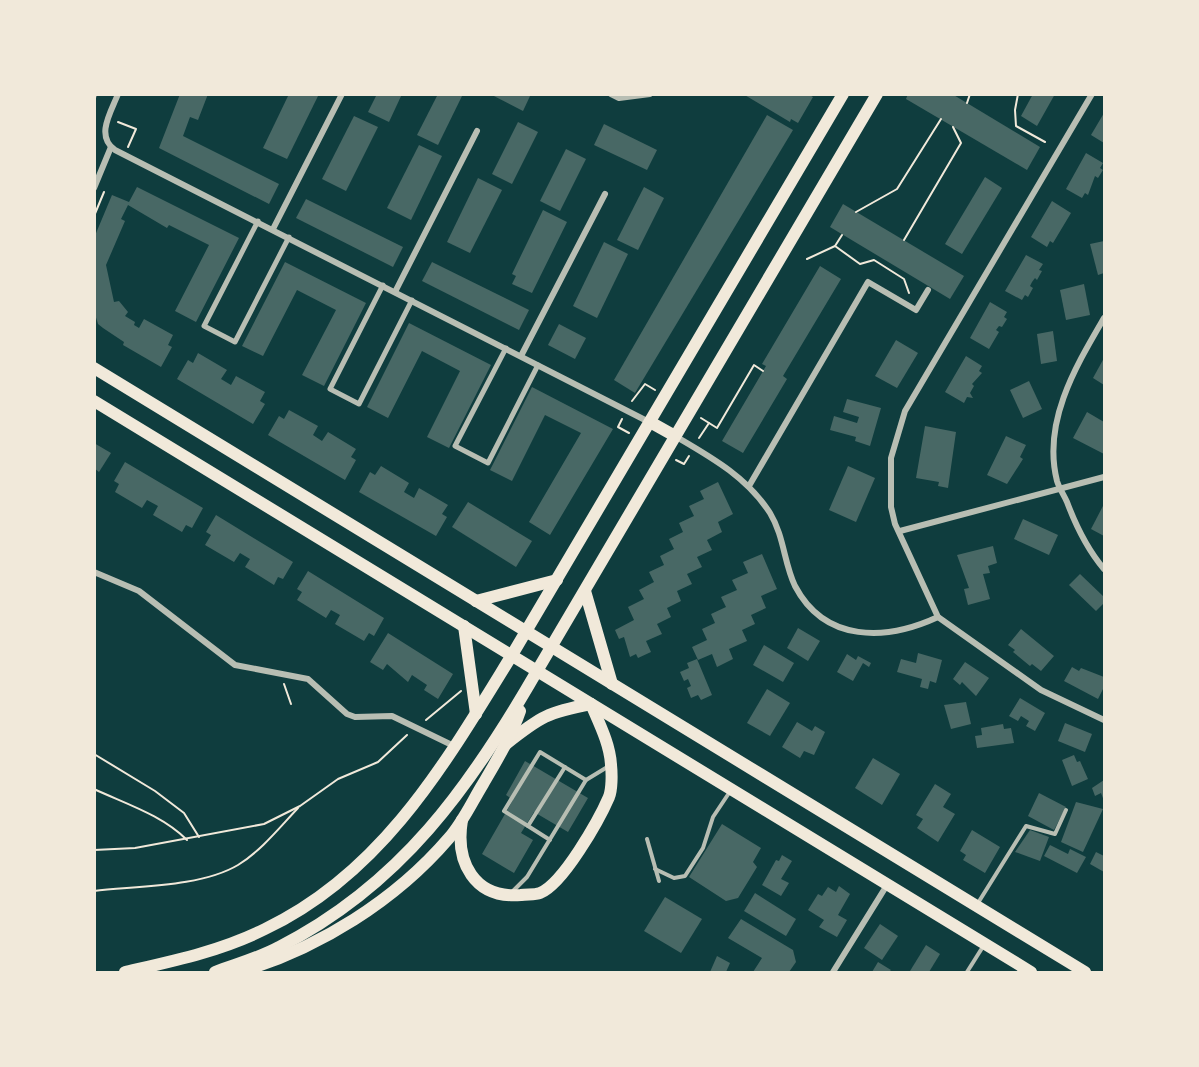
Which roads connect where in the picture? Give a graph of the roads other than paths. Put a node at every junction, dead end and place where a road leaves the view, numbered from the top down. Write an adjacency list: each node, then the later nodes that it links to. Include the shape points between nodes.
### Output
1 (118, 94): 9 (street, via 105,138)
2 (342, 94): 13 (street)
3 (611, 94): 4 (street, via 619,98)
4 (650, 94)
5 (843, 94): 25 (main road)
6 (877, 94): 26 (main road)
7 (1092, 94): 30 (street, via 905,411 894,442 889,474 891,507)
8 (477, 132): 17 (street)
9 (111, 147): 10 (street); 12 (street)
10 (95, 187)
11 (605, 194): 21 (street)
12 (258, 221): 13 (street); 14 (street, via 204,326 235,342)
13 (273, 229): 14 (street)
14 (289, 237): 15 (street)
15 (383, 285): 17 (street); 18 (street, via 330,389 359,404)
16 (928, 290): 28 (street, via 916,310 868,282)
17 (395, 292): 18 (street)
18 (412, 300): 20 (street)
19 (1104, 318): 29 (street, via 1074,369 1061,405 1055,444)
20 (506, 348): 21 (street); 22 (street, via 455,446 488,463)
21 (522, 356): 22 (street)
22 (538, 365): 25 (street)
23 (94, 368): 35 (main road)
24 (94, 401): 37 (main road)
25 (650, 422): 26 (main road); 33 (main road)
26 (675, 436): 28 (street); 34 (main road)
27 (1104, 477): 29 (street)
28 (749, 486): 36 (street, via 779,529 798,590 825,620 856,633 878,634 913,629)
29 (1061, 489): 30 (street); 31 (street, via 1079,533)
30 (900, 531): 36 (street, via 924,593)
31 (1104, 569)
32 (94, 572): 48 (street, via 139,591 235,665 308,679 346,714 385,714 418,726)
33 (557, 580): 35 (main road); 38 (main road)
34 (585, 591): 39 (main road); 42 (main road)
35 (476, 601): 38 (main road)
36 (938, 617): 46 (street, via 1041,690)
37 (464, 626): 40 (main road); 45 (main road)
38 (526, 631): 39 (main road); 40 (main road)
39 (552, 647): 41 (main road); 42 (main road)
40 (512, 655): 41 (main road); 45 (main road)
41 (537, 671): 43 (main road); 44 (main road)
42 (612, 684): 64 (main road)
43 (521, 700): 47 (main road); 67 (main road, via 439,818 391,870 359,898 278,948)
44 (591, 704): 47 (main road, via 539,717); 49 (main road); 52 (main road)
45 (476, 714): 48 (main road)
46 (1104, 720)
47 (506, 744): 54 (main road)
48 (456, 747): 66 (main road, via 398,826 344,879 308,905 264,930 202,954)
49 (611, 764): 51 (lane); 63 (main road, via 609,795 567,871 540,893)
50 (565, 767): 51 (lane); 55 (lane); 55 (lane, via 540,752 504,811)
51 (586, 780): 58 (lane)
52 (731, 790): 60 (lane, via 713,817 703,848 685,876 674,878); 62 (main road)
53 (1066, 810): 56 (lane)
54 (462, 820): 63 (main road, via 459,840 465,868 479,884); 68 (main road, via 412,876 358,918 301,949)
55 (528, 826): 58 (lane)
56 (1055, 834): 59 (lane); 64 (lane, via 1026,826)
57 (646, 839): 60 (lane)
58 (550, 840): 63 (lane, via 527,877)
59 (1054, 841)
60 (655, 869): 61 (lane)
61 (658, 881)
62 (887, 885): 65 (main road); 69 (street)
63 (508, 896)
64 (976, 906): 72 (main road)
65 (985, 944): 70 (lane); 71 (main road)
66 (125, 972)
67 (215, 972)
68 (240, 972)
69 (833, 972)
70 (967, 972)
71 (1031, 972)
72 (1085, 972)

